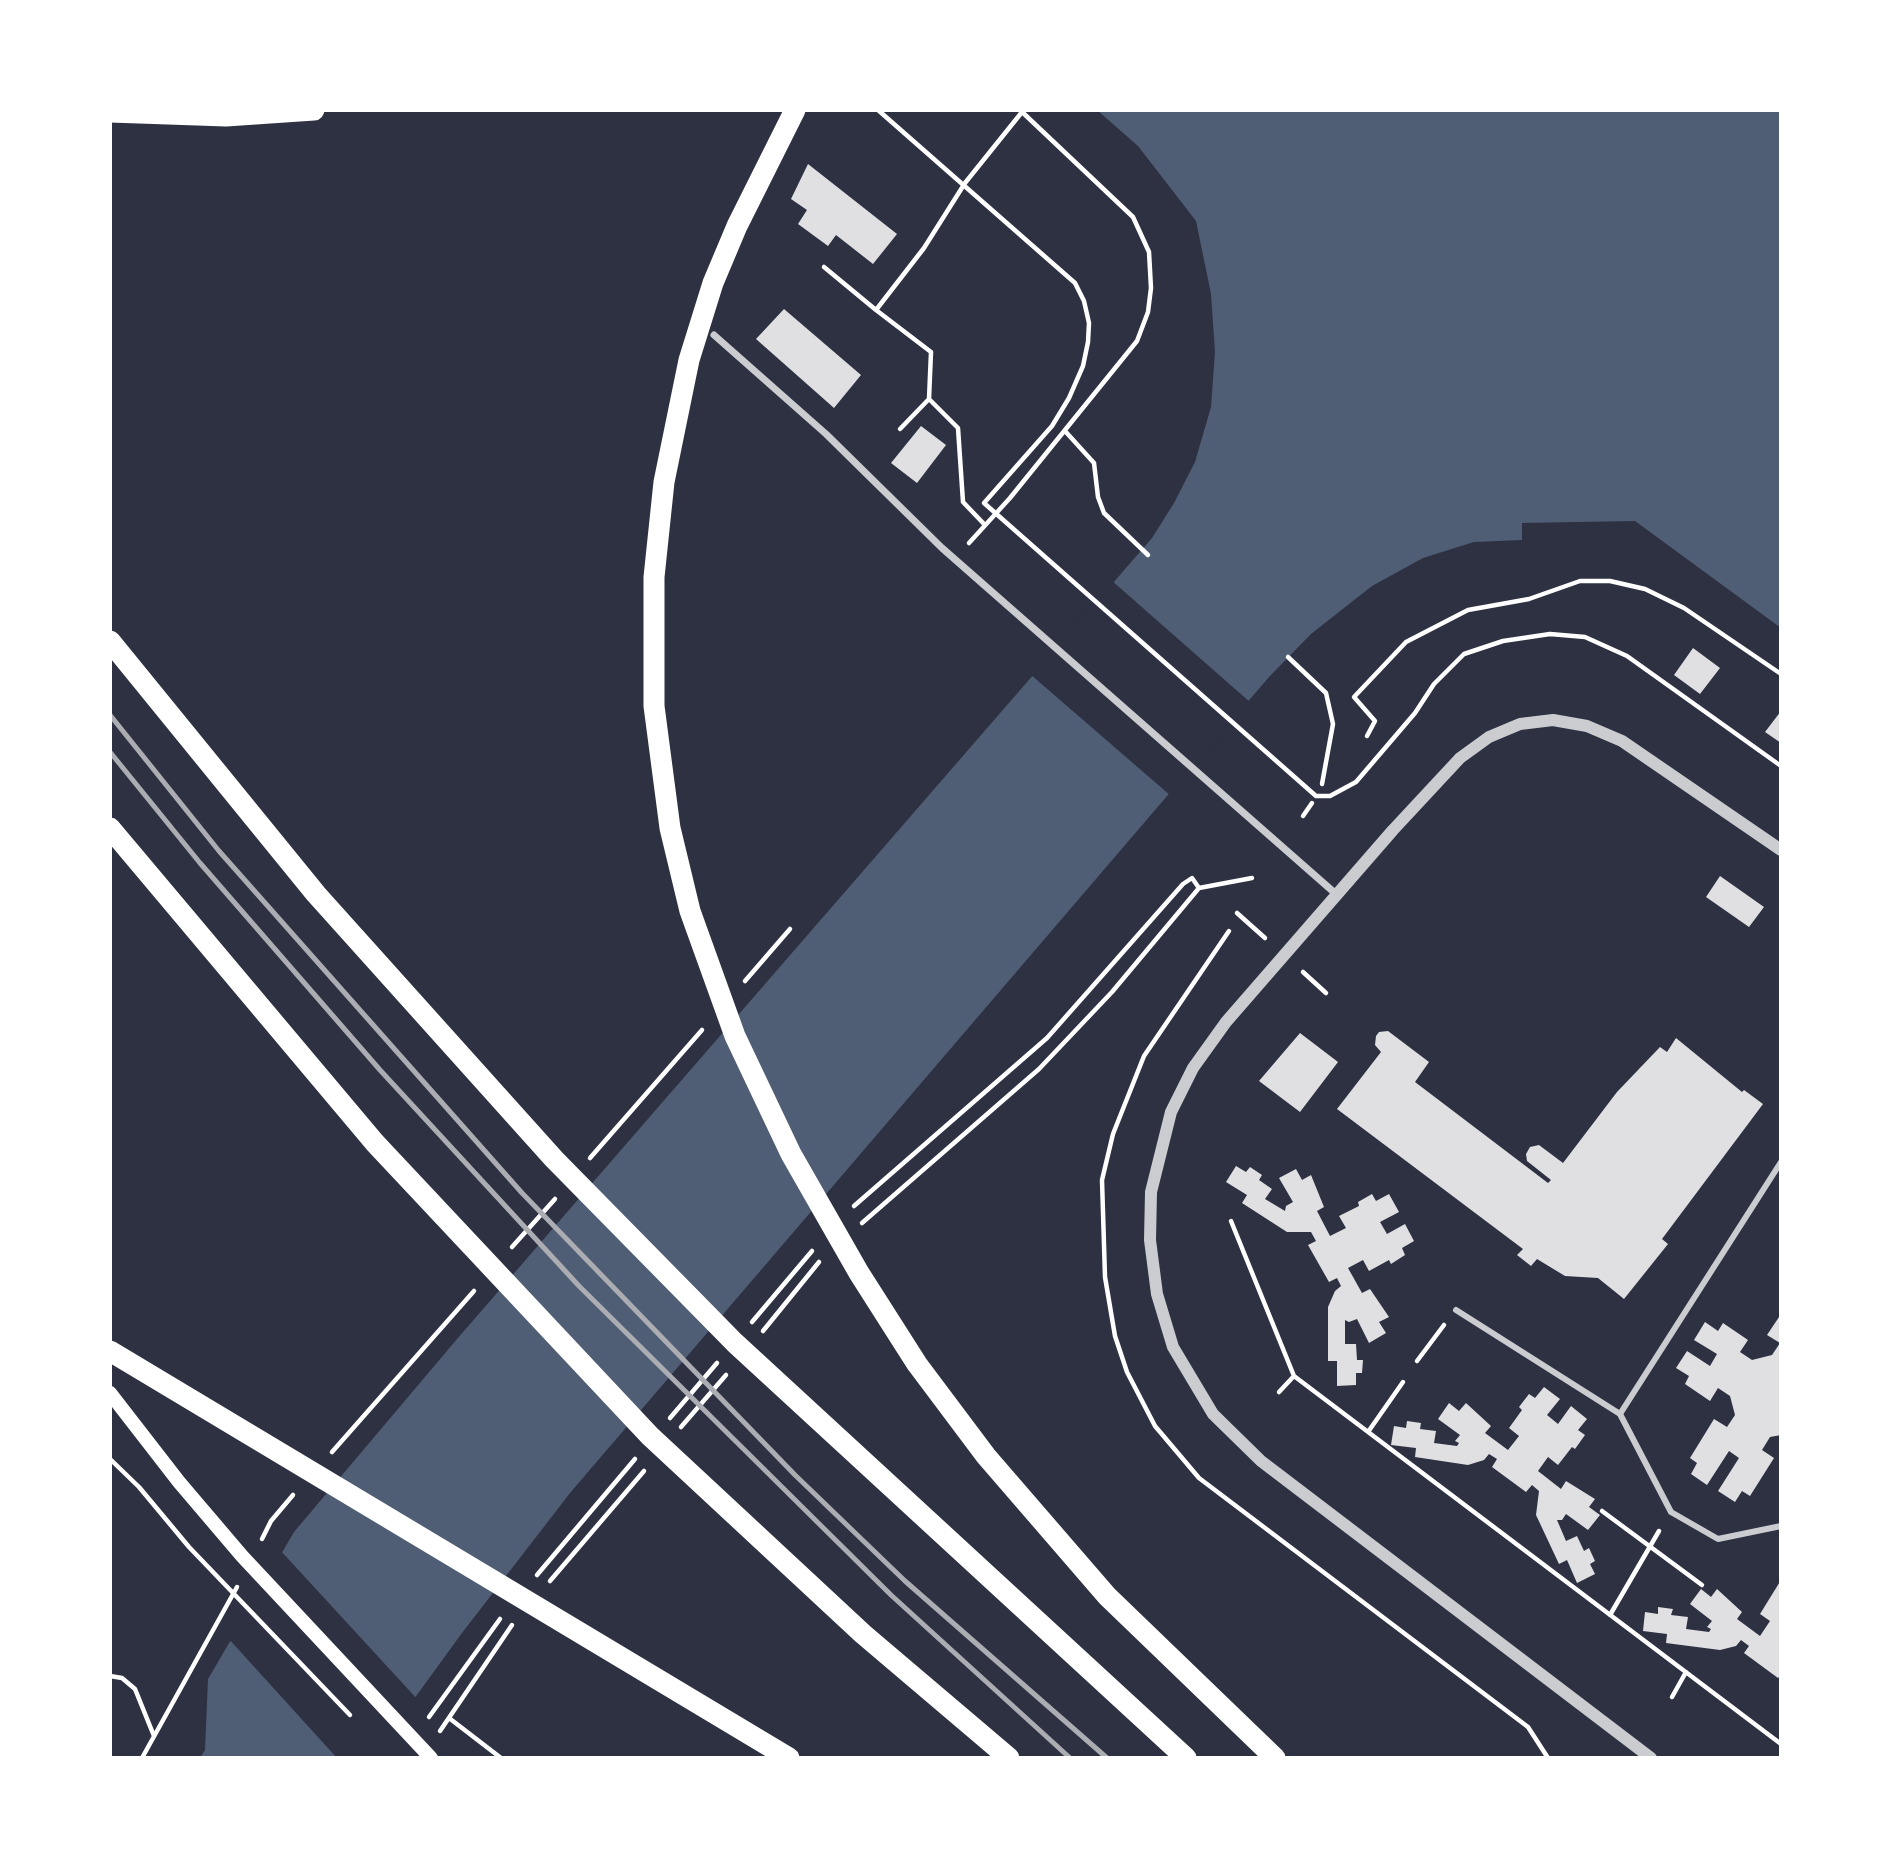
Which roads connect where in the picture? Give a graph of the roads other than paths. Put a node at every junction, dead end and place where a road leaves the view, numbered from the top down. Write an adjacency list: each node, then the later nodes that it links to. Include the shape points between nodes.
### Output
1 (314, 110): 3 (highway, via 226,116)
2 (795, 110): 19 (highway, via 713,283 680,399 664,482 654,577 652,663 670,828 690,911 752,1075 791,1154 859,1273 952,1412 1107,1596)
3 (110, 112)
4 (714, 335): 8 (street, via 826,434 1028,626)
5 (110, 641): 18 (highway, via 316,894 554,1159 766,1373)
6 (110, 828): 17 (highway, via 375,1143 681,1467 898,1665)
7 (1781, 850): 8 (street, via 1622,741 1587,726 1553,720 1489,737 1461,758)
8 (1336, 894): 20 (street, via 1226,1022 1193,1068 1171,1112 1151,1192 1150,1240 1157,1294 1173,1347 1213,1414 1261,1461)
9 (1781, 1162): 13 (street)
10 (1456, 1310): 13 (street)
11 (110, 1351): 16 (highway)
12 (110, 1393): 15 (main road, via 178,1482 306,1628)
13 (1620, 1414): 14 (street, via 1671,1512 1718,1539)
14 (1781, 1526)
15 (432, 1758)
16 (789, 1758)
17 (1009, 1758)
18 (1186, 1758)
19 (1275, 1758)
20 (1651, 1758)

